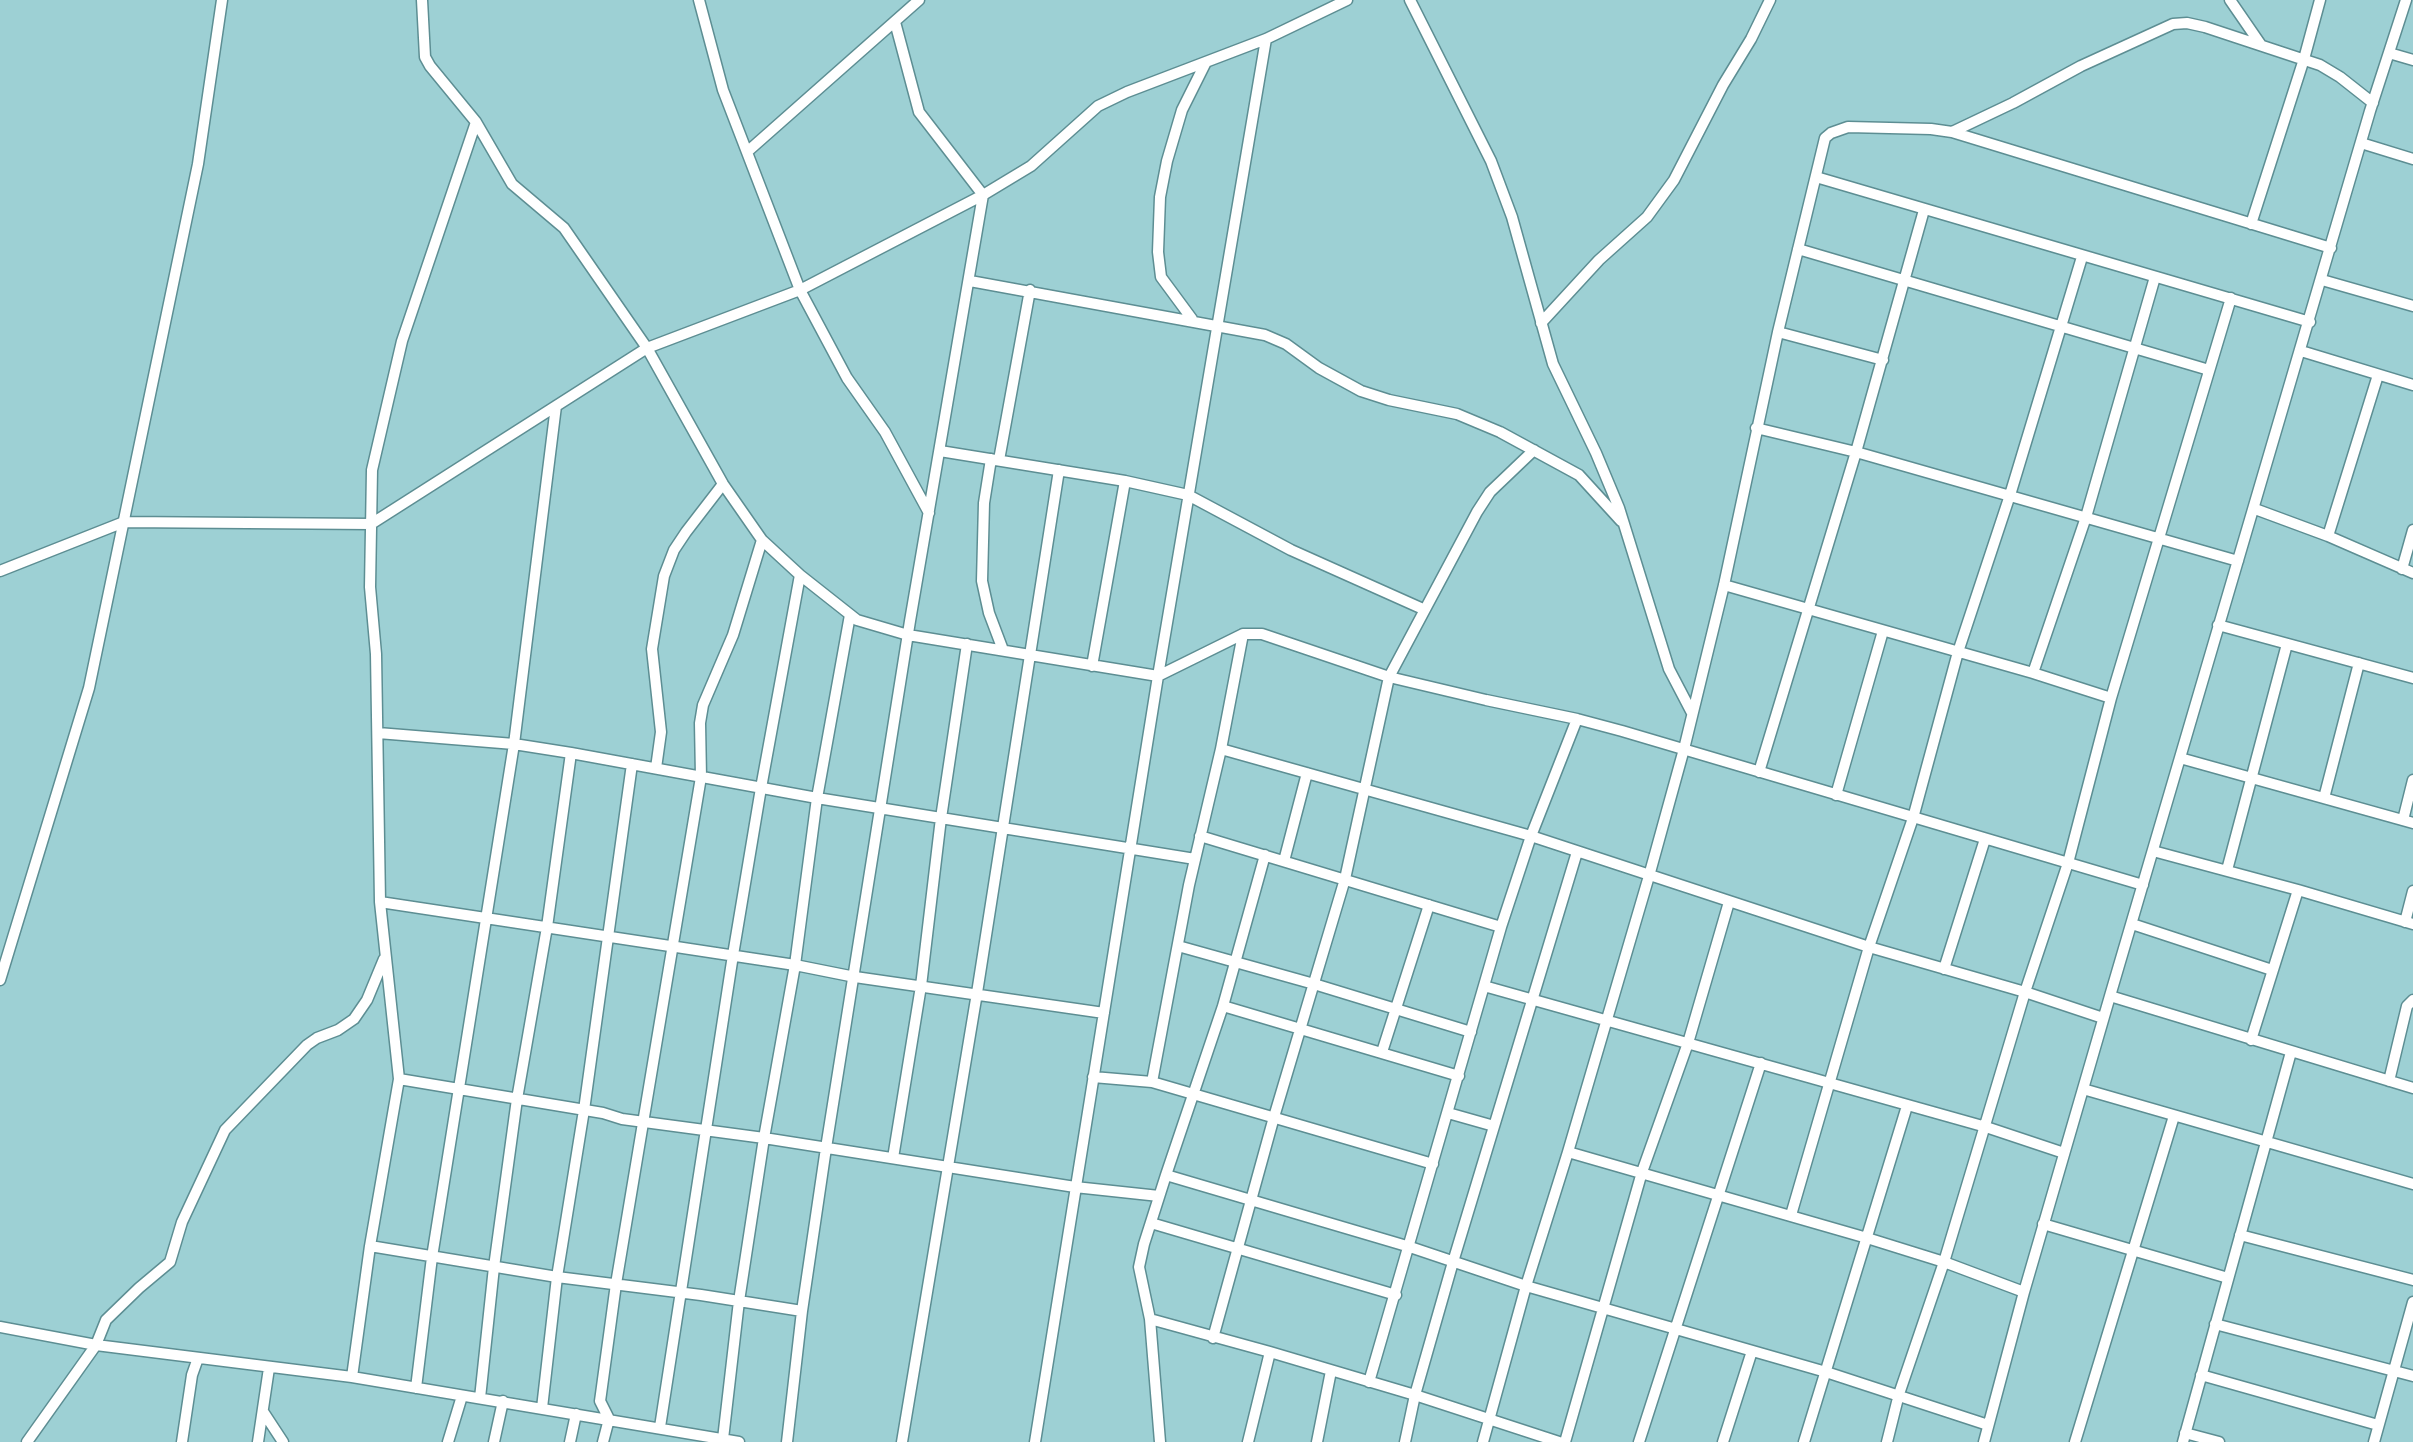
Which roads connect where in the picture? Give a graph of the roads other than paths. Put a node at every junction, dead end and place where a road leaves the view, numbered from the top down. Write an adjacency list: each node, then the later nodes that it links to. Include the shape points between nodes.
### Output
1 (222, 0): 68 (street, via 198,164)
2 (422, 0): 21 (street, via 425,57)
3 (699, 0): 24 (street, via 715,65)
4 (919, 0): 13 (street)
5 (1347, 0): 14 (street)
6 (1410, 0): 43 (street, via 1491,161 1512,217)
7 (1759, 0): 12 (street)
8 (1770, 0): 12 (street)
9 (2230, 0): 15 (street)
10 (2320, 0): 17 (street)
11 (2406, 0): 16 (street)
12 (1765, 12): 43 (street, via 1674,180 1647,217 1599,260)
13 (895, 22): 24 (street); 27 (street, via 919,112)
14 (1266, 39): 19 (street); 44 (street)
15 (2262, 45): 17 (street); 22 (street, via 2205,27 2173,24)
16 (2389, 53): 18 (street); 20 (street)
17 (2304, 59): 20 (street, via 2340,77); 29 (street)
18 (2413, 60)
19 (1206, 62): 27 (street, via 1098,106 1031,166); 41 (street, via 1182,110 1160,197 1161,277)
20 (2373, 103): 23 (street)
21 (476, 122): 47 (street, via 512,184 564,228); 69 (street, via 402,341 372,471)
22 (1952, 132): 26 (street, via 1849,127 1825,138); 29 (street)
23 (2361, 143): 25 (street); 30 (street)
24 (747, 152): 37 (street)
25 (2413, 159)
26 (1816, 177): 28 (street); 31 (street)
27 (983, 195): 36 (street); 37 (street)
28 (1924, 210): 32 (street); 34 (street)
29 (2251, 224): 30 (street)
30 (2331, 248): 35 (street)
31 (1798, 249): 34 (street); 46 (street)
32 (2082, 257): 33 (street); 45 (street)
33 (2155, 277): 39 (street); 48 (street)
34 (1906, 280): 45 (street); 50 (street)
35 (2322, 280): 40 (street); 42 (street)
36 (970, 281): 38 (street); 57 (street)
37 (800, 290): 47 (street); 66 (street)
38 (1030, 290): 41 (street); 59 (street)
39 (2231, 298): 42 (street); 51 (street)
40 (2413, 306)
41 (1192, 320): 44 (street)
42 (2310, 322): 49 (street)
43 (1541, 323): 70 (street, via 1553,365 1596,453)
44 (1217, 324): 56 (street, via 1286,344 1361,391 1483,422); 63 (street)
45 (2061, 328): 48 (street); 64 (street)
46 (1777, 332): 50 (street); 55 (street)
47 (647, 348): 54 (street); 62 (street)
48 (2134, 349): 51 (street); 67 (street)
49 (2301, 351): 52 (street); 65 (street)
50 (1882, 360): 58 (street)
51 (2209, 370): 73 (street)
52 (2378, 375): 53 (street); 72 (street)
53 (2413, 385)
54 (556, 406): 69 (street); 103 (street)
55 (1756, 428): 58 (street); 80 (street)
56 (1534, 450): 70 (street, via 1579,475); 81 (street, via 1476,512)
57 (940, 451): 59 (street); 66 (street)
58 (1856, 452): 64 (street); 82 (street)
59 (995, 460): 60 (street); 90 (street, via 984,503 982,581)
60 (1059, 470): 61 (street); 92 (street)
61 (1125, 481): 63 (street); 94 (street)
62 (723, 484): 74 (street); 109 (street, via 674,550 664,576 652,649 661,732)
63 (1188, 495): 81 (street, via 1291,550); 96 (street)
64 (2010, 495): 67 (street); 91 (street)
65 (2255, 509): 72 (street); 75 (street)
66 (929, 513): 87 (street)
67 (2086, 517): 73 (street); 95 (street)
68 (124, 522): 69 (street); 77 (street); 160 (street, via 89,688)
69 (371, 524): 102 (street)
70 (1624, 525): 100 (street, via 1669,669)
71 (2413, 530): 76 (street)
72 (2328, 536): 76 (street)
73 (2158, 538): 75 (street); 99 (street)
74 (762, 540): 79 (street); 112 (street, via 733,635 703,705)
75 (2238, 561): 84 (street)
76 (2402, 569): 78 (street)
77 (0, 571)
78 (2413, 573)
79 (800, 575): 83 (street); 115 (street)
80 (1724, 585): 82 (street); 100 (street)
81 (1423, 609): 97 (street)
82 (1808, 609): 85 (street); 110 (street)
83 (850, 615): 87 (street); 118 (street)
84 (2218, 625): 89 (street); 107 (street)
85 (1883, 631): 91 (street); 117 (street)
86 (1243, 634): 96 (street); 97 (street, via 1272,636); 104 (street)
87 (908, 635): 88 (street); 120 (street)
88 (967, 644): 90 (street); 121 (street)
89 (2287, 644): 93 (street); 113 (street)
90 (1003, 650): 92 (street)
91 (1958, 653): 95 (street); 122 (street)
92 (1029, 654): 94 (street); 124 (street)
93 (2359, 663): 98 (street); 119 (street)
94 (1092, 666): 96 (street)
95 (2033, 673): 99 (street)
96 (1158, 676): 128 (street)
97 (1389, 677): 101 (street); 116 (street)
98 (2413, 678)
99 (2111, 698): 134 (street)
100 (1692, 713): 105 (street)
101 (1577, 719): 105 (street); 126 (street)
102 (377, 733): 103 (street); 141 (street)
103 (514, 744): 106 (street); 144 (street)
104 (1221, 749): 111 (street); 125 (street)
105 (1684, 749): 110 (street); 136 (street)
106 (571, 753): 108 (street); 147 (street)
107 (2180, 758): 113 (street); 129 (street)
108 (632, 764): 109 (street); 149 (street)
109 (656, 768): 112 (street)
110 (1759, 772): 117 (street)
111 (1307, 773): 116 (street); 133 (street)
112 (701, 776): 115 (street); 150 (street)
113 (2252, 778): 119 (street); 135 (street)
114 (2413, 780): 123 (street)
115 (761, 788): 118 (street); 154 (street)
116 (1364, 788): 126 (street); 137 (street)
117 (1836, 794): 122 (street)
118 (817, 798): 120 (street); 156 (street)
119 (2324, 798): 123 (street)
120 (881, 809): 121 (street); 159 (street)
121 (941, 818): 124 (street); 162 (street)
122 (1913, 818): 127 (street); 152 (street)
123 (2408, 822)
124 (1002, 828): 128 (street); 165 (street)
125 (1200, 836): 131 (street); 132 (street)
126 (1531, 836): 130 (street); 148 (street)
127 (1985, 839): 134 (street); 157 (street)
128 (1132, 849): 132 (street); 171 (street)
129 (2153, 851): 135 (street); 138 (street)
130 (1577, 852): 136 (street); 167 (street)
131 (1265, 855): 133 (street); 155 (street)
132 (1195, 859): 151 (street)
133 (1284, 861): 137 (street)
134 (2068, 863): 138 (street); 164 (street)
135 (2227, 870): 139 (street)
136 (1649, 876): 142 (street); 173 (street)
137 (1345, 879): 143 (street); 161 (street)
138 (2143, 885): 146 (street)
139 (2298, 890): 145 (street); 158 (street)
140 (2413, 891): 145 (street)
141 (380, 902): 144 (street); 153 (street)
142 (1729, 902): 152 (street); 177 (street)
143 (1429, 905): 148 (street); 170 (street)
144 (485, 917): 147 (street); 188 (street)
145 (2409, 923)
146 (2132, 924): 158 (street); 166 (street)
147 (547, 926): 149 (street); 191 (street)
148 (1501, 927): 163 (street)
149 (608, 935): 150 (street); 193 (street)
150 (672, 945): 154 (street); 197 (street)
151 (1178, 946): 155 (street); 185 (street)
152 (1869, 947): 157 (street); 186 (street)
153 (386, 954): 183 (street); 246 (street, via 354,1019 307,1045 225,1129 181,1222 170,1262 106,1320)
154 (733, 955): 156 (street); 200 (street)
155 (1236, 962): 161 (street); 169 (street)
156 (795, 965): 159 (street); 201 (street)
157 (1944, 969): 164 (street)
158 (2272, 970): 176 (street)
159 (855, 977): 162 (street); 203 (street)
160 (0, 979)
161 (1314, 984): 170 (street); 174 (street)
162 (921, 986): 165 (street); 206 (street)
163 (1485, 986): 167 (street); 175 (street)
164 (2025, 992): 172 (street); 199 (street)
165 (977, 993): 171 (street); 208 (street)
166 (2109, 996): 172 (street); 176 (street)
167 (1532, 999): 173 (street); 198 (street)
168 (2413, 1000): 184 (street, via 2407,1006)
169 (1223, 1006): 174 (street); 190 (street)
170 (1395, 1008): 175 (street); 178 (street)
171 (1104, 1013): 181 (street)
172 (2103, 1018): 189 (street)
173 (1606, 1019): 177 (street); 204 (street)
174 (1301, 1028): 178 (street); 196 (street)
175 (1471, 1031): 182 (street)
176 (2250, 1040): 179 (street)
177 (1688, 1043): 180 (street); 209 (street)
178 (1382, 1052): 182 (street)
179 (2291, 1052): 184 (street); 202 (street)
180 (1761, 1063): 186 (street); 213 (street)
181 (1093, 1076): 185 (street); 212 (street)
182 (1459, 1076): 194 (street)
183 (398, 1079): 188 (street); 221 (street)
184 (2389, 1081): 187 (street)
185 (1152, 1082): 190 (street)
186 (1829, 1084): 192 (street); 216 (street)
187 (2413, 1088)
188 (458, 1089): 191 (street); 225 (street)
189 (2082, 1089): 195 (street); 205 (street)
190 (1194, 1094): 196 (street); 210 (street)
191 (517, 1099): 193 (street); 228 (street)
192 (1907, 1106): 199 (street); 220 (street)
193 (584, 1110): 197 (street); 229 (street)
194 (1448, 1112): 198 (street); 207 (street)
195 (2174, 1116): 202 (street); 224 (street)
196 (1274, 1117): 207 (street); 215 (street)
197 (645, 1120): 200 (street); 232 (street)
198 (1494, 1126): 226 (street)
199 (1986, 1127): 205 (street); 227 (street)
200 (708, 1129): 201 (street); 235 (street)
201 (764, 1138): 203 (street); 237 (street)
202 (2266, 1143): 211 (street); 219 (street)
203 (826, 1147): 206 (street); 240 (street)
204 (1568, 1152): 209 (street); 233 (street)
205 (2064, 1153): 218 (street)
206 (893, 1158): 208 (street)
207 (1433, 1164): 222 (street)
208 (947, 1166): 212 (street); 285 (street)
209 (1642, 1172): 213 (street); 239 (street)
210 (1166, 1175): 214 (street); 215 (street)
211 (2413, 1184)
212 (1075, 1187): 214 (street); 286 (street)
213 (1718, 1194): 216 (street); 244 (street)
214 (1159, 1196): 217 (street)
215 (1250, 1200): 222 (street); 223 (street)
216 (1791, 1215): 220 (street)
217 (1151, 1223): 223 (street); 241 (street, via 1139,1267)
218 (2043, 1224): 224 (street); 234 (street)
219 (2240, 1235): 230 (street); 231 (street)
220 (1867, 1238): 227 (street); 253 (street)
221 (370, 1246): 225 (street); 256 (street)
222 (1410, 1247): 226 (street); 236 (street)
223 (1237, 1249): 236 (street); 245 (street)
224 (2133, 1251): 230 (street); 299 (street)
225 (432, 1257): 228 (street); 258 (street)
226 (1453, 1262): 233 (street); 260 (street)
227 (1944, 1262): 234 (street); 259 (street)
228 (494, 1267): 229 (street); 262 (street)
229 (557, 1277): 232 (street); 264 (street)
230 (2228, 1278): 242 (street)
231 (2413, 1280)
232 (616, 1284): 235 (street); 267 (street, via 600,1401)
233 (1526, 1286): 239 (street); 268 (street)
234 (2024, 1292): 269 (street)
235 (680, 1293): 237 (street); 271 (street)
236 (1396, 1295): 257 (street)
237 (739, 1301): 240 (street); 274 (street)
238 (2413, 1302): 252 (street)
239 (1601, 1308): 244 (street); 293 (street)
240 (802, 1311): 284 (street)
241 (1150, 1319): 245 (street); 287 (street)
242 (2216, 1324): 252 (street); 254 (street)
243 (0, 1327): 246 (street)
244 (1676, 1329): 247 (street); 294 (street)
245 (1213, 1338): 248 (street)
246 (96, 1345): 249 (street); 275 (street)
247 (1752, 1351): 253 (street); 295 (street)
248 (1270, 1352): 251 (street); 288 (street)
249 (198, 1358): 250 (street); 276 (street)
250 (269, 1368): 256 (street); 265 (street)
251 (1331, 1371): 257 (street); 289 (street)
252 (2394, 1371): 255 (street); 270 (street)
253 (1826, 1372): 259 (street); 296 (street)
254 (2201, 1375): 270 (street); 273 (street)
255 (2413, 1376)
256 (352, 1377): 258 (street)
257 (1370, 1382): 260 (street)
258 (416, 1388): 261 (street)
259 (1899, 1394): 269 (street); 297 (street)
260 (1415, 1395): 268 (street); 290 (street)
261 (462, 1396): 262 (street); 279 (street)
262 (480, 1398): 263 (street)
263 (503, 1401): 264 (street); 280 (street)
264 (542, 1408): 266 (street)
265 (264, 1413): 277 (street); 278 (street)
266 (576, 1414): 267 (street); 281 (street)
267 (609, 1419): 271 (street); 282 (street)
268 (1489, 1419): 291 (street); 292 (street)
269 (1988, 1425): 298 (street)
270 (2378, 1425): 301 (street)
271 (660, 1427): 272 (street)
272 (684, 1437): 274 (street)
273 (2184, 1437): 300 (street)
274 (723, 1439): 283 (street)
275 (27, 1442)
276 (182, 1442)
277 (258, 1442)
278 (283, 1442)
279 (447, 1442)
280 (494, 1442)
281 (570, 1442)
282 (603, 1442)
283 (739, 1442)
284 (787, 1442)
285 (902, 1442)
286 (1035, 1442)
287 (1160, 1442)
288 (1248, 1442)
289 (1317, 1442)
290 (1405, 1442)
291 (1483, 1442)
292 (1559, 1442)
293 (1565, 1442)
294 (1639, 1442)
295 (1723, 1442)
296 (1804, 1442)
297 (1886, 1442)
298 (1984, 1442)
299 (2075, 1442)
300 (2219, 1442)
301 (2374, 1442)

